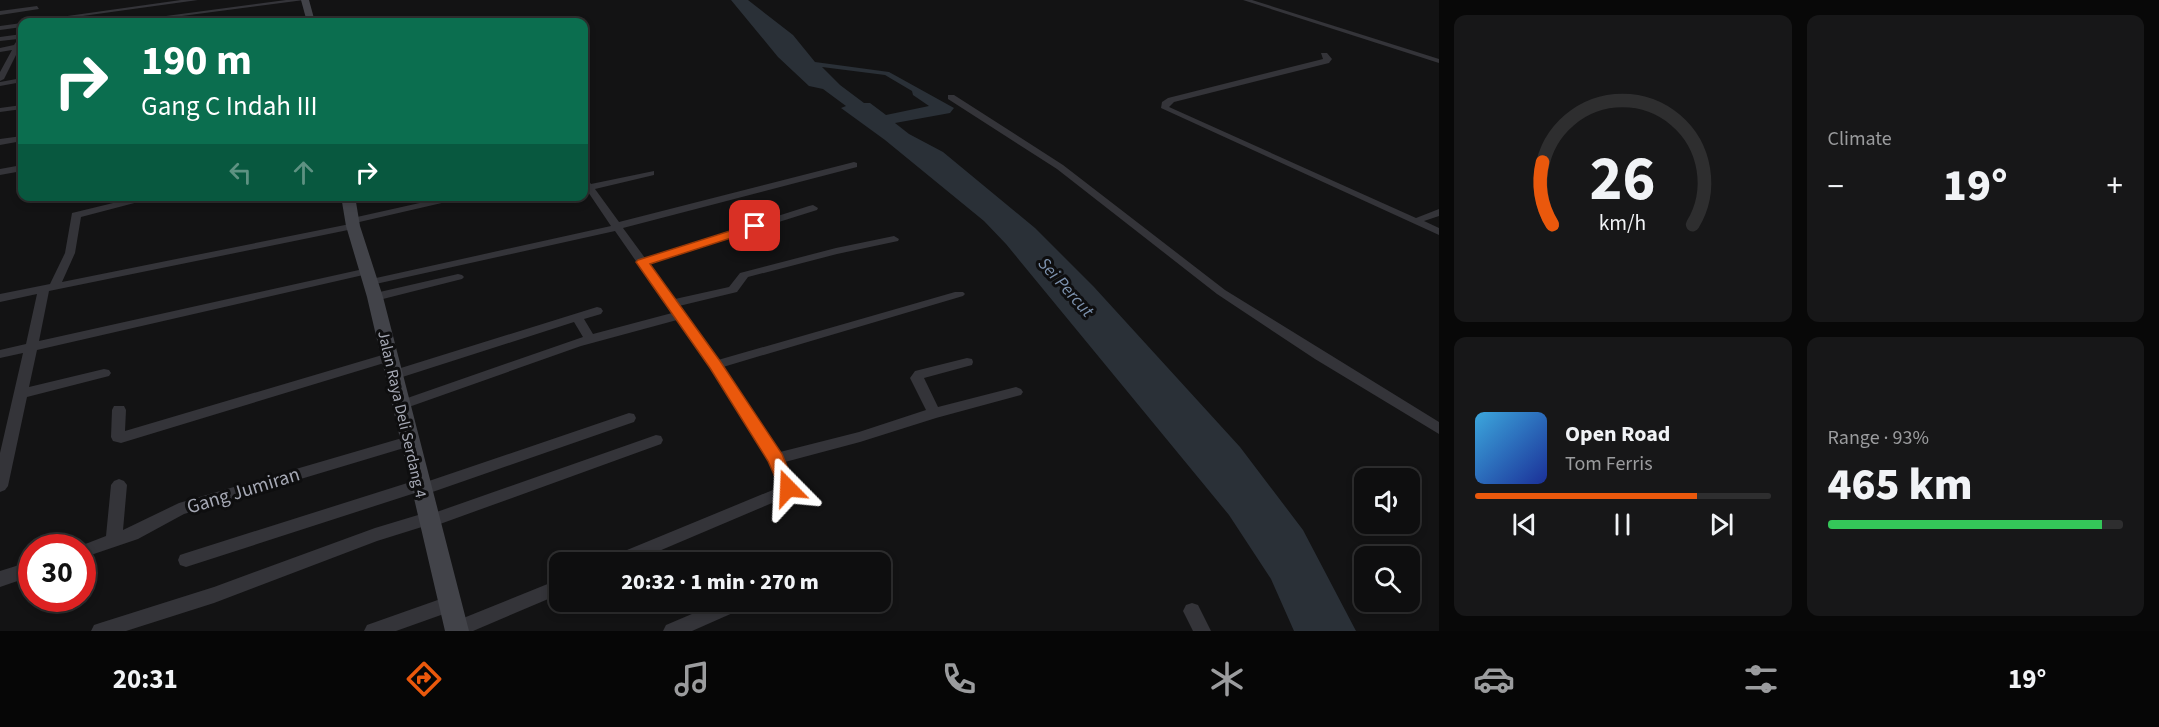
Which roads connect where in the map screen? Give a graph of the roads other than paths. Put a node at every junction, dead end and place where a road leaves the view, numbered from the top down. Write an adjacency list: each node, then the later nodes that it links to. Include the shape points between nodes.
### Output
1 (41, 0): 5 (street)
2 (195, 0): 9 (street)
3 (303, 0): 6 (street); 12 (street)
4 (1246, 0): 21 (street)
5 (37, 8): 7 (street); 8 (street)
6 (218, 10): 10 (street); 11 (street)
7 (0, 13)
8 (31, 18)
9 (58, 18)
10 (148, 18)
11 (219, 18)
12 (307, 18)
13 (18, 26): 14 (street)
14 (0, 28)
15 (18, 37): 16 (street)
16 (0, 39)
17 (17, 47): 18 (street); 22 (street)
18 (0, 50)
19 (1324, 55): 42 (street, via 1326,61 1171,100 1165,108)
20 (18, 61): 22 (street)
21 (1439, 61)
22 (9, 62): 24 (street)
23 (18, 74): 24 (street)
24 (1, 79): 25 (street)
25 (18, 80)
26 (951, 97): 70 (street, via 1060,167 1221,292)
27 (18, 108): 28 (street)
28 (0, 110)
29 (18, 140): 30 (street)
30 (0, 142)
31 (854, 165): 44 (street)
32 (18, 169): 33 (street)
33 (0, 172)
34 (651, 173): 35 (street)
35 (588, 183)
36 (588, 186): 44 (street)
37 (134, 201): 50 (street, via 76,214 70,253)
38 (349, 201): 43 (street, Jalan Raya Deli Serdang 4)
39 (446, 201): 43 (street)
40 (813, 208): 47 (street)
41 (1439, 212): 42 (street)
42 (1416, 221): 45 (street)
43 (353, 223): 49 (street, Jalan Raya Deli Serdang 4); 50 (street)
44 (618, 226): 47 (street); 49 (street)
45 (1439, 232)
46 (894, 239): 53 (street, via 744,275 733,290)
47 (642, 262): 53 (street)
48 (458, 277): 49 (street)
49 (371, 283): 58 (street, via 220,306); 62 (street, Jalan Raya Deli Serdang 4)
50 (49, 288): 52 (street); 58 (street)
51 (959, 294): 61 (street)
52 (0, 298)
53 (670, 304): 55 (street)
54 (597, 311): 56 (street)
55 (680, 315): 57 (street); 61 (street)
56 (577, 317): 57 (street); 62 (street)
57 (590, 339): 66 (street)
58 (31, 346): 59 (street); 65 (street)
59 (0, 354)
60 (967, 362): 68 (street, via 916,378)
61 (715, 365): 73 (street)
62 (391, 366): 66 (street, Jalan Raya Deli Serdang 4); 67 (street, via 121,438)
63 (104, 373): 65 (street)
64 (1016, 392): 68 (street)
65 (20, 394): 75 (street)
66 (400, 405): 72 (street, Jalan Raya Deli Serdang 4)
67 (119, 410)
68 (934, 413): 73 (street)
69 (629, 418): 76 (street)
70 (1439, 429)
71 (656, 440): 77 (street)
72 (409, 441): 76 (street, Jalan Raya Deli Serdang 4); 78 (street, Gang Jumiran, via 179,509)
73 (776, 459): 80 (street, via 788,485 786,491)
74 (119, 485): 78 (street)
75 (0, 486)
76 (420, 487): 77 (street, Jalan Raya Deli Serdang 4); 81 (street)
77 (428, 520): 85 (street, Jalan Raya Deli Serdang 4); 89 (street)
78 (114, 540): 79 (street, Gang Jumiran)
79 (96, 546)
80 (640, 552)
81 (186, 560)
82 (18, 573): 83 (street)
83 (0, 579)
84 (549, 591): 88 (street)
85 (449, 604): 88 (street, Jalan Raya Deli Serdang 4); 90 (street)
86 (1192, 611): 92 (street)
87 (715, 612): 91 (street)
88 (457, 630)
89 (100, 631)
90 (373, 631)
91 (672, 631)
92 (1202, 631)

